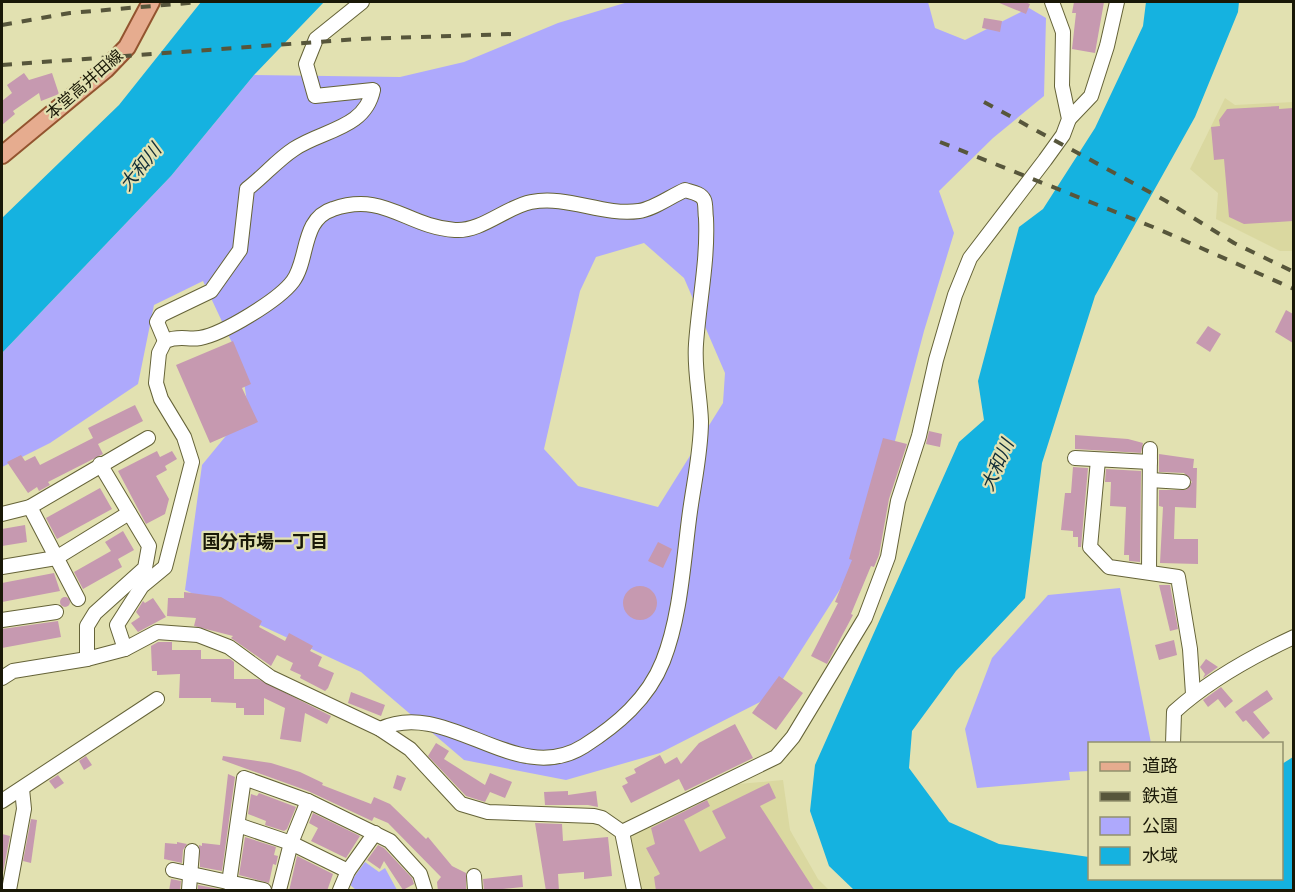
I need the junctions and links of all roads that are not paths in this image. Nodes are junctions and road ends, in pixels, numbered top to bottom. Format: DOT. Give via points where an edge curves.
graph roads {
  1 [pos="151,2"];
  2 [pos="362,2"];
  3 [pos="1052,2"];
  4 [pos="1117,2"];
  5 [pos="1069,119"];
  6 [pos="2,154"];
  7 [pos="165,340"];
  8 [pos="148,438"];
  9 [pos="1075,458"];
  10 [pos="1098,460"];
  11 [pos="100,464"];
  12 [pos="1150,480"];
  13 [pos="1183,482"];
  14 [pos="30,507"];
  15 [pos="129,513"];
  16 [pos="2,514"];
  17 [pos="57,558"];
  18 [pos="2,567"];
  19 [pos="1149,572"];
  20 [pos="78,599"];
  21 [pos="56,612"];
  22 [pos="2,620"];
  23 [pos="1293,637"];
  24 [pos="125,649"];
  25 [pos="87,659"];
  26 [pos="2,678"];
  27 [pos="1193,694"];
  28 [pos="157,699"];
  29 [pos="380,729"];
  30 [pos="1173,742"];
  31 [pos="22,789"];
  32 [pos="2,801"];
  33 [pos="308,801"];
  34 [pos="238,825"];
  35 [pos="622,832"];
  36 [pos="375,833"];
  37 [pos="291,843"];
  38 [pos="192,851"];
  39 [pos="173,870"];
  40 [pos="348,871"];
  41 [pos="191,874"];
  42 [pos="474,876"];
  43 [pos="229,883"];
  44 [pos="9,891"];
  45 [pos="189,891"];
  46 [pos="264,891"];
  47 [pos="279,891"];
  48 [pos="340,891"];
  49 [pos="425,891"];
  50 [pos="475,891"];
  51 [pos="634,891"];
  1 -- 6 [label="main road, 本堂高井田線" via="127,46 106,69"];
  2 -- 7 [label="street" via="316,39 306,64 315,96 373,90 366,109 349,124 294,149 248,189 240,250 211,291 161,315 157,322"];
  3 -- 5 [label="street" via="1063,32 1062,86"];
  4 -- 5 [label="street" via="1091,96"];
  5 -- 35 [label="street" via="1046,160 970,258 936,360 919,436 898,501 888,557 865,618 793,737 776,757"];
  7 -- 24 [label="street" via="159,353 156,383 184,437 192,462 165,567 142,586 117,626"];
  7 -- 29 [label="street" via="178,336 198,338 225,330 274,297 293,281 317,218 330,209 359,202 385,207 433,227 458,231 531,202 563,201 606,212 641,211 685,190 705,200 707,245 696,345 701,422 698,461 673,624 663,660 648,691 631,710 583,747 558,756 518,756 443,728 410,721"];
  8 -- 11 [label="street"];
  9 -- 10 [label="street"];
  10 -- 12 [label="street" via="1150,456"];
  10 -- 19 [label="street" via="1090,547 1109,567"];
  11 -- 14 [label="street"];
  11 -- 15 [label="street"];
  12 -- 13 [label="street"];
  12 -- 19 [label="street"];
  14 -- 16 [label="street"];
  14 -- 17 [label="street"];
  15 -- 17 [label="street"];
  15 -- 25 [label="street" via="149,546 145,568 95,613 87,626"];
  17 -- 18 [label="street"];
  17 -- 20 [label="street"];
  19 -- 27 [label="street" via="1178,577"];
  21 -- 22 [label="street"];
  23 -- 27 [label="street" via="1257,654"];
  24 -- 25 [label="street"];
  24 -- 29 [label="street" via="157,632 198,635 229,647 270,677"];
  25 -- 26 [label="street" via="13,671"];
  27 -- 30 [label="street" via="1174,712"];
  28 -- 31 [label="street"];
  29 -- 35 [label="street" via="410,749 461,804 488,812 594,816"];
  31 -- 32 [label="street"];
  31 -- 44 [label="street" via="24,809"];
  33 -- 34 [label="street" via="244,778"];
  33 -- 36 [label="street"];
  33 -- 37 [label="street"];
  34 -- 37 [label="street"];
  34 -- 43 [label="street"];
  35 -- 51 [label="street"];
  36 -- 40 [label="street"];
  36 -- 49 [label="street" via="390,841 420,874"];
  37 -- 40 [label="street"];
  37 -- 47 [label="street"];
  38 -- 41 [label="street"];
  39 -- 41 [label="street"];
  40 -- 48 [label="street"];
  41 -- 43 [label="street"];
  41 -- 45 [label="street"];
  42 -- 50 [label="street"];
  43 -- 46 [label="street"];
}
